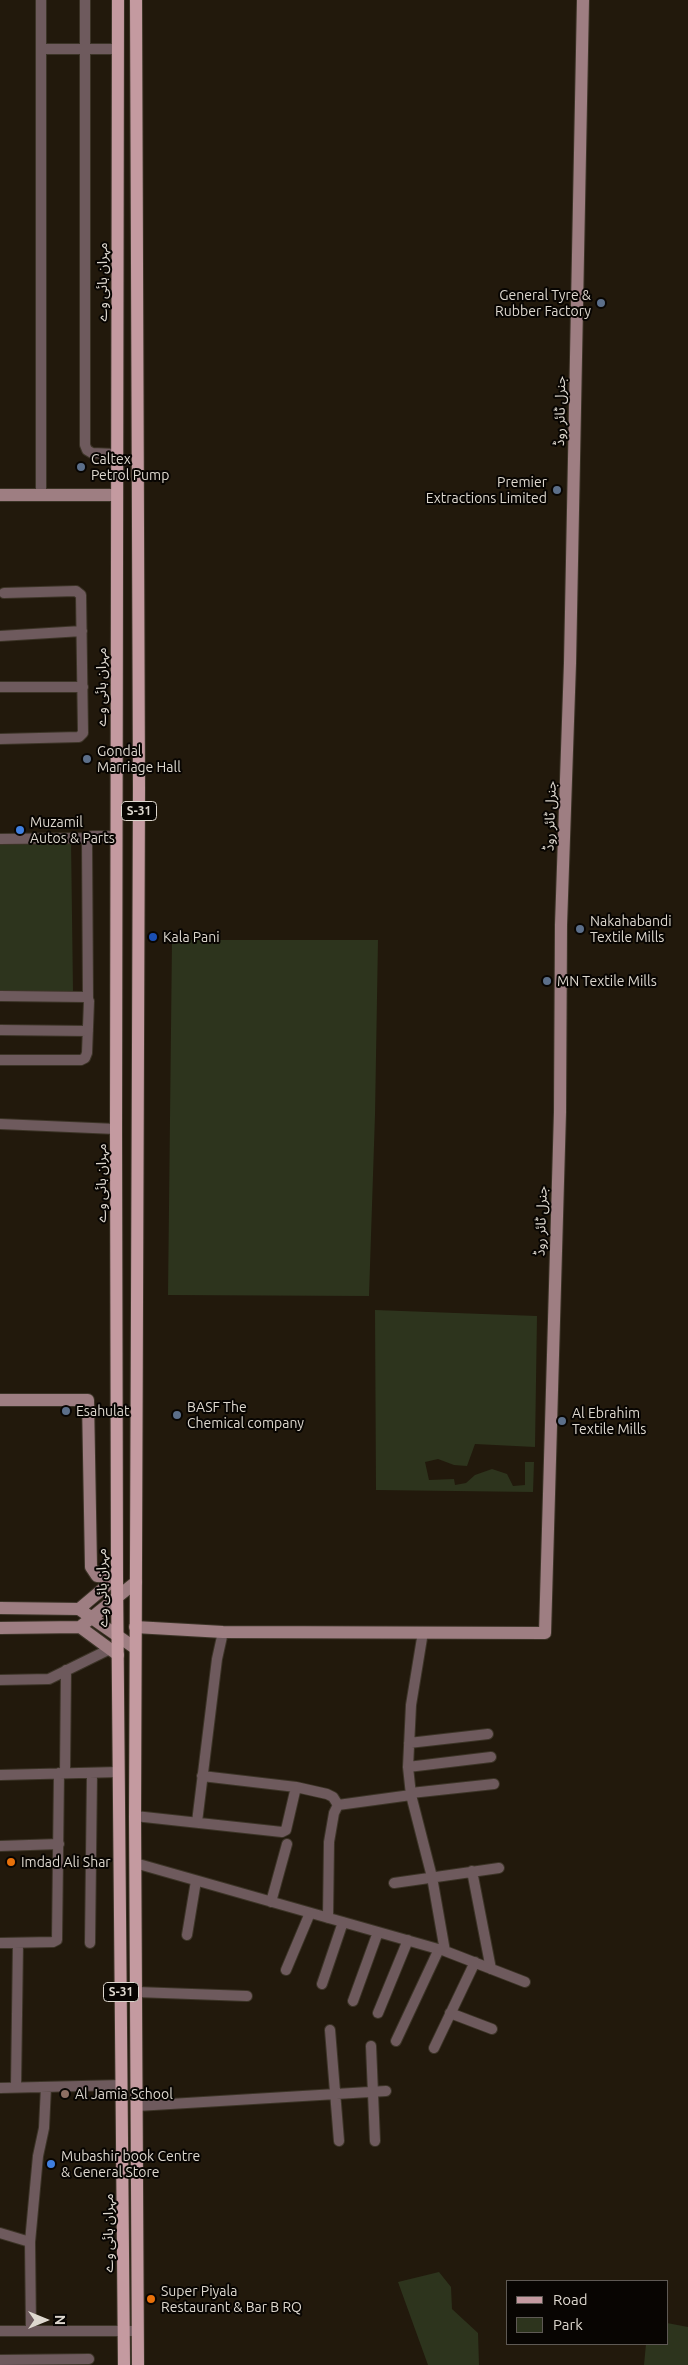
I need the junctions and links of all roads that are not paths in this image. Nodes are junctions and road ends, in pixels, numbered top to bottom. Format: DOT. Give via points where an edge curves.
graph roads {
  1 [pos="40,0"];
  2 [pos="86,0"];
  3 [pos="118,0"];
  4 [pos="136,0"];
  5 [pos="583,0"];
  6 [pos="41,49"];
  7 [pos="86,49"];
  8 [pos="118,49"];
  9 [pos="116,454"];
  10 [pos="0,495"];
  11 [pos="41,495"];
  12 [pos="116,495"];
  13 [pos="4,593"];
  14 [pos="82,631"];
  15 [pos="0,636"];
  16 [pos="83,687"];
  17 [pos="0,688"];
  18 [pos="116,714"];
  19 [pos="139,714"];
  20 [pos="0,739"];
  21 [pos="116,836"];
  22 [pos="89,838"];
  23 [pos="0,839"];
  24 [pos="0,996"];
  25 [pos="88,998"];
  26 [pos="0,1030"];
  27 [pos="88,1031"];
  28 [pos="0,1060"];
  29 [pos="0,1124"];
  30 [pos="116,1129"];
  31 [pos="0,1400"];
  32 [pos="117,1577"];
  33 [pos="136,1582"];
  34 [pos="117,1597"];
  35 [pos="0,1608"];
  36 [pos="79,1608"];
  37 [pos="92,1617"];
  38 [pos="80,1627"];
  39 [pos="135,1627"];
  40 [pos="0,1628"];
  41 [pos="223,1632"];
  42 [pos="423,1632"];
  43 [pos="118,1636"];
  44 [pos="135,1648"];
  45 [pos="114,1652"];
  46 [pos="66,1670"];
  47 [pos="0,1680"];
  48 [pos="488,1734"];
  49 [pos="409,1743"];
  50 [pos="491,1757"];
  51 [pos="408,1767"];
  52 [pos="119,1772"];
  53 [pos="62,1773"];
  54 [pos="92,1773"];
  55 [pos="0,1775"];
  56 [pos="202,1776"];
  57 [pos="494,1784"];
  58 [pos="296,1787"];
  59 [pos="411,1794"];
  60 [pos="338,1805"];
  61 [pos="135,1816"];
  62 [pos="197,1822"];
  63 [pos="59,1844"];
  64 [pos="288,1844"];
  65 [pos="0,1846"];
  66 [pos="135,1863"];
  67 [pos="499,1868"];
  68 [pos="472,1872"];
  69 [pos="432,1877"];
  70 [pos="196,1881"];
  71 [pos="394,1883"];
  72 [pos="271,1902"];
  73 [pos="310,1913"];
  74 [pos="328,1918"];
  75 [pos="343,1922"];
  76 [pos="378,1932"];
  77 [pos="187,1934"];
  78 [pos="408,1940"];
  79 [pos="90,1943"];
  80 [pos="0,1944"];
  81 [pos="18,1944"];
  82 [pos="442,1950"];
  83 [pos="475,1962"];
  84 [pos="491,1969"];
  85 [pos="286,1970"];
  86 [pos="525,1982"];
  87 [pos="322,1984"];
  88 [pos="136,1992"];
  89 [pos="247,1996"];
  90 [pos="353,2001"];
  91 [pos="378,2013"];
  92 [pos="450,2014"];
  93 [pos="330,2030"];
  94 [pos="492,2030"];
  95 [pos="396,2041"];
  96 [pos="371,2046"];
  97 [pos="434,2048"];
  98 [pos="122,2085"];
  99 [pos="16,2087"];
  100 [pos="46,2087"];
  101 [pos="0,2088"];
  102 [pos="372,2092"];
  103 [pos="386,2092"];
  104 [pos="334,2095"];
  105 [pos="137,2106"];
  106 [pos="339,2141"];
  107 [pos="375,2141"];
  108 [pos="0,2233"];
  109 [pos="30,2242"];
  110 [pos="0,2331"];
  111 [pos="31,2331"];
  112 [pos="124,2331"];
  113 [pos="138,2331"];
  114 [pos="89,2359"];
  115 [pos="0,2360"];
  116 [pos="46,2362"];
  117 [pos="124,2365"];
  118 [pos="138,2365"];
  1 -- 6 [label="street"];
  2 -- 7 [label="street"];
  3 -- 8 [label="main road, مہران ہائی وے / S-31"];
  4 -- 19 [label="main road, S-31"];
  5 -- 42 [label="street, جنرل ٹائر روڈ" via="570,663 561,924 560,1112 545,1633"];
  6 -- 7 [label="street"];
  6 -- 11 [label="street"];
  7 -- 8 [label="street"];
  7 -- 9 [label="street" via="85,445 92,453"];
  8 -- 9 [label="main road, مہران ہائی وے / S-31"];
  9 -- 12 [label="main road, مہران ہائی وے / S-31"];
  10 -- 11 [label="street"];
  11 -- 12 [label="street"];
  12 -- 18 [label="main road, مہران ہائی وے / S-31"];
  13 -- 14 [label="street" via="79,593"];
  14 -- 15 [label="street"];
  14 -- 16 [label="street"];
  16 -- 17 [label="street"];
  16 -- 20 [label="street" via="82,735"];
  18 -- 19 [label="main road"];
  18 -- 21 [label="main road, مہران ہائی وے / S-31"];
  19 -- 33 [label="main road, S-31"];
  21 -- 22 [label="street"];
  21 -- 30 [label="main road, مہران ہائی وے / S-31"];
  22 -- 23 [label="street"];
  22 -- 25 [label="street"];
  24 -- 25 [label="street"];
  25 -- 27 [label="street"];
  26 -- 27 [label="street"];
  27 -- 28 [label="street" via="87,1053 81,1060"];
  29 -- 30 [label="street"];
  30 -- 32 [label="main road, مہران ہائی وے / S-31"];
  31 -- 32 [label="street" via="88,1400 91,1567 97,1576"];
  32 -- 34 [label="main road, مہران ہائی وے / S-31"];
  32 -- 36 [label="street"];
  33 -- 34 [label="street"];
  33 -- 39 [label="main road, S-31"];
  34 -- 37 [label="street"];
  34 -- 43 [label="main road, مہران ہائی وے / S-31"];
  35 -- 36 [label="street"];
  36 -- 37 [label="street"];
  37 -- 38 [label="street"];
  37 -- 43 [label="street"];
  38 -- 40 [label="street"];
  38 -- 45 [label="street"];
  39 -- 41 [label="street"];
  39 -- 44 [label="main road, S-31"];
  41 -- 42 [label="street"];
  41 -- 56 [label="street"];
  42 -- 49 [label="street" via="411,1706"];
  43 -- 44 [label="street"];
  43 -- 45 [label="main road, مہران ہائی وے / S-31"];
  44 -- 61 [label="main road, S-31"];
  45 -- 46 [label="street"];
  45 -- 52 [label="main road, مہران ہائی وے / S-31"];
  46 -- 47 [label="street" via="42,1680"];
  46 -- 53 [label="street"];
  48 -- 49 [label="street"];
  49 -- 51 [label="street"];
  50 -- 51 [label="street"];
  51 -- 59 [label="street"];
  52 -- 54 [label="street"];
  52 -- 98 [label="main road, مہران ہائی وے / S-31"];
  53 -- 54 [label="street"];
  53 -- 55 [label="street"];
  53 -- 63 [label="street"];
  54 -- 79 [label="street"];
  56 -- 58 [label="street"];
  56 -- 62 [label="street"];
  57 -- 59 [label="street"];
  58 -- 60 [label="street" via="327,1794"];
  58 -- 62 [label="street" via="286,1830 282,1832"];
  59 -- 60 [label="street"];
  59 -- 69 [label="street"];
  60 -- 74 [label="street" via="329,1842"];
  61 -- 62 [label="street"];
  61 -- 66 [label="main road, S-31"];
  63 -- 65 [label="street"];
  63 -- 81 [label="street" via="57,1940"];
  64 -- 72 [label="street"];
  66 -- 70 [label="street"];
  66 -- 88 [label="main road, S-31"];
  67 -- 68 [label="street"];
  68 -- 69 [label="street"];
  68 -- 84 [label="street"];
  69 -- 71 [label="street"];
  69 -- 82 [label="street"];
  70 -- 72 [label="street"];
  70 -- 77 [label="street"];
  72 -- 73 [label="street"];
  73 -- 74 [label="street"];
  73 -- 85 [label="street"];
  74 -- 75 [label="street"];
  75 -- 76 [label="street"];
  75 -- 87 [label="street"];
  76 -- 78 [label="street"];
  76 -- 90 [label="street"];
  78 -- 82 [label="street"];
  78 -- 91 [label="street"];
  80 -- 81 [label="street"];
  81 -- 99 [label="street"];
  82 -- 83 [label="street"];
  82 -- 95 [label="street"];
  83 -- 84 [label="street"];
  83 -- 92 [label="street"];
  84 -- 86 [label="street"];
  88 -- 89 [label="street"];
  88 -- 105 [label="main road, S-31"];
  92 -- 94 [label="street"];
  92 -- 97 [label="street"];
  93 -- 104 [label="street"];
  96 -- 102 [label="street"];
  98 -- 100 [label="street"];
  98 -- 112 [label="main road, مہران ہائی وے / S-31"];
  99 -- 100 [label="street"];
  99 -- 101 [label="street"];
  100 -- 109 [label="street"];
  102 -- 103 [label="street"];
  102 -- 104 [label="street"];
  102 -- 107 [label="street"];
  104 -- 105 [label="street"];
  104 -- 106 [label="street"];
  105 -- 113 [label="main road, S-31"];
  108 -- 109 [label="street"];
  109 -- 111 [label="street"];
  110 -- 111 [label="street"];
  111 -- 112 [label="street"];
  112 -- 113 [label="street"];
  112 -- 117 [label="main road, مہران ہائی وے / S-31"];
  113 -- 118 [label="main road, S-31"];
  114 -- 116 [label="street"];
  115 -- 116 [label="street"];
}
